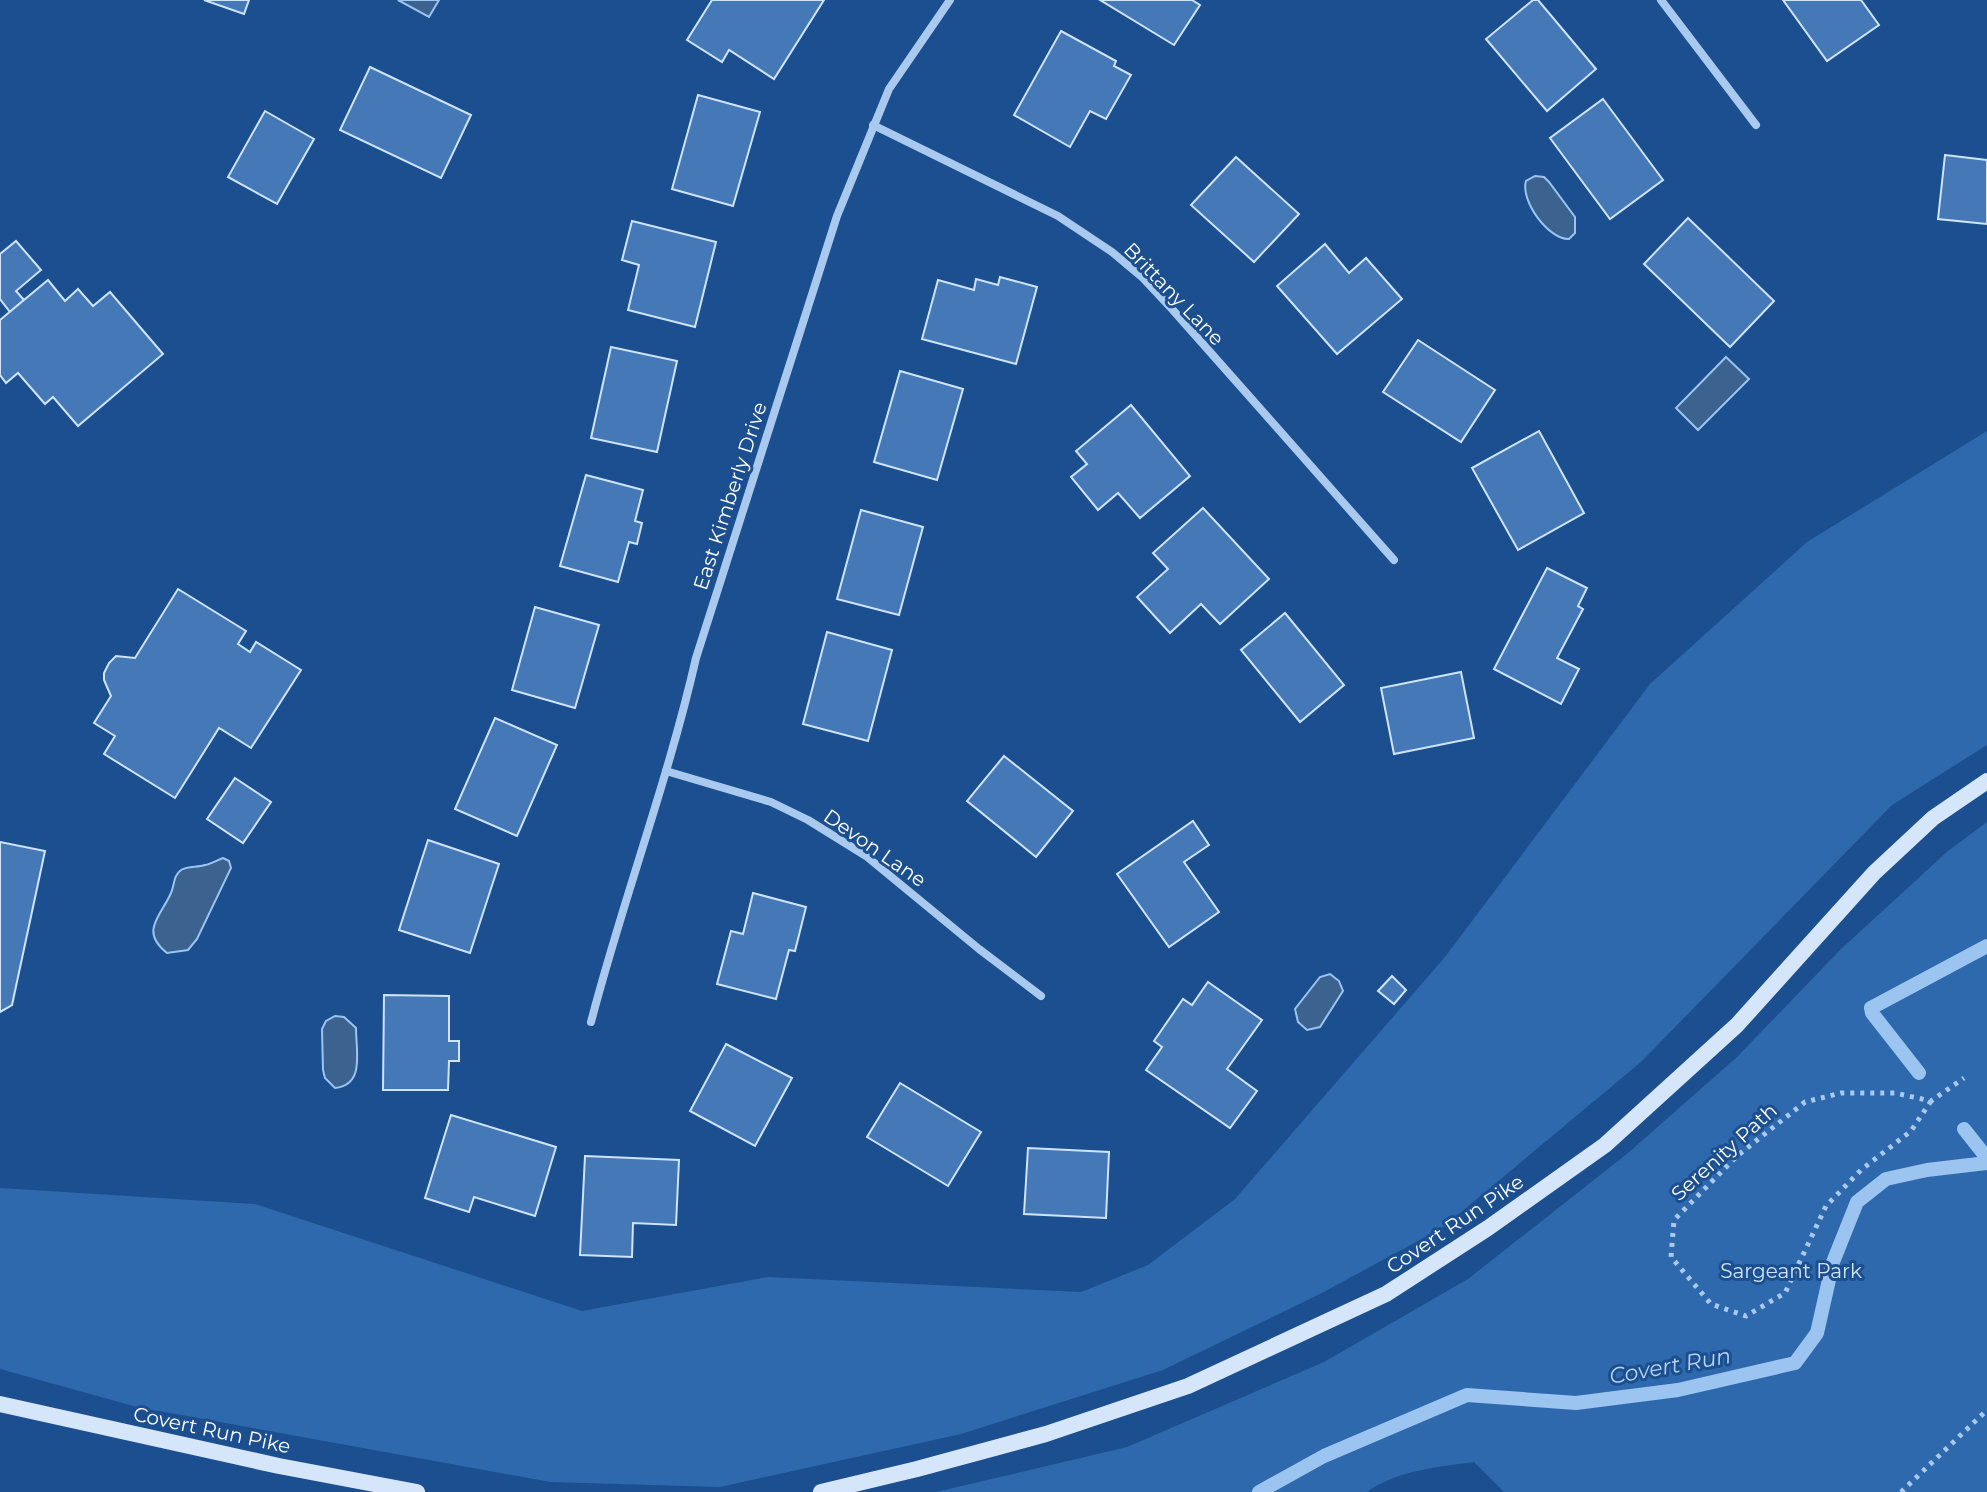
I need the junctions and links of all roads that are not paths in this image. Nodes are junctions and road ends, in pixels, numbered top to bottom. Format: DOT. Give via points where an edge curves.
graph roads {
  1 [pos="950,0"];
  2 [pos="1661,0"];
  3 [pos="873,125"];
  4 [pos="1756,125"];
  5 [pos="1394,560"];
  6 [pos="666,771"];
  7 [pos="1987,781"];
  8 [pos="1041,996"];
  9 [pos="591,1022"];
  10 [pos="0,1404"];
  11 [pos="378,1489"];
  12 [pos="417,1492"];
  13 [pos="821,1492"];
  1 -- 3 [label="street, East Kimberly Drive" via="889,89"];
  2 -- 4 [label="street"];
  3 -- 5 [label="street, Brittany Lane" via="1058,216 1112,252 1172,309"];
  3 -- 6 [label="street, East Kimberly Drive" via="837,216 756,466"];
  6 -- 8 [label="street, Devon Lane" via="771,802 808,820 866,856"];
  6 -- 9 [label="street, East Kimberly Drive"];
  7 -- 13 [label="street, Covert Run Pike" via="1942,811 1874,873 1737,1025 1605,1145 1386,1294 1188,1386 1046,1434"];
  10 -- 11 [label="street, Covert Run Pike"];
  11 -- 12 [label="street, Covert Run Pike"];
}
